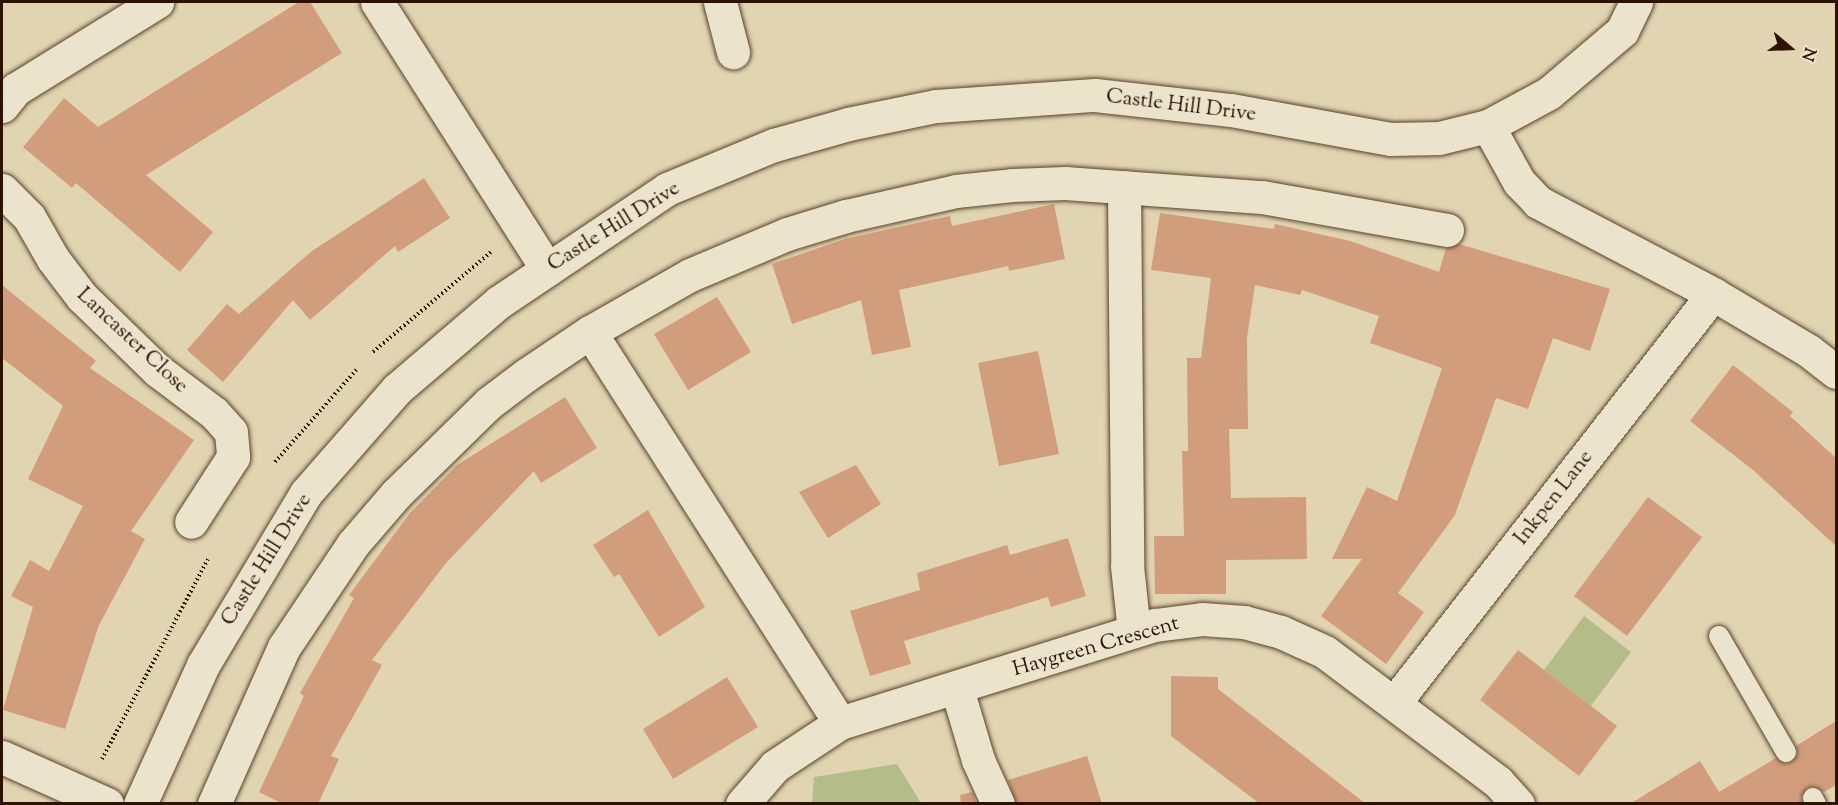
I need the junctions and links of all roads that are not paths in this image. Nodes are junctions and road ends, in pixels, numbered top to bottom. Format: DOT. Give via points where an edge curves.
graph roads {
  1 [pos="157,2"];
  2 [pos="377,2"];
  3 [pos="720,2"];
  4 [pos="1636,2"];
  5 [pos="733,52"];
  6 [pos="2,106"];
  7 [pos="1488,126"];
  8 [pos="1124,187"];
  9 [pos="2,190"];
  10 [pos="1447,230"];
  11 [pos="547,269"];
  12 [pos="1713,294"];
  13 [pos="590,332"];
  14 [pos="1836,372"];
  15 [pos="191,522"];
  16 [pos="1134,631"];
  17 [pos="1719,636"];
  18 [pos="957,689"];
  19 [pos="1395,702"];
  20 [pos="840,723"];
  21 [pos="1786,752"];
  22 [pos="2,757"];
  23 [pos="215,803"];
  24 [pos="107,804"];
  25 [pos="140,804"];
  26 [pos="742,804"];
  27 [pos="998,804"];
  28 [pos="1518,804"];
  1 -- 6 [label="street" via="16,89"];
  2 -- 11 [label="street"];
  3 -- 5 [label="street"];
  4 -- 7 [label="street, Castle Hill Drive" via="1622,31 1549,93"];
  7 -- 11 [label="street, Castle Hill Drive" via="1439,138 1390,139 1152,99 1095,95 936,106 774,145 688,180 667,189"];
  7 -- 12 [label="street" via="1519,182 1538,202"];
  8 -- 10 [label="street" via="1262,197"];
  8 -- 13 [label="street" via="1012,184 956,191 846,216 730,256"];
  8 -- 16 [label="street" via="1127,566"];
  9 -- 15 [label="street, Lancaster Close" via="29,217 53,259 82,297 157,370 214,413 231,432 233,457"];
  11 -- 25 [label="street, Castle Hill Drive" via="499,302 397,389 306,494 203,665"];
  12 -- 14 [label="street" via="1809,351"];
  12 -- 19 [label="street, Inkpen Lane"];
  13 -- 20 [label="street"];
  13 -- 23 [label="street" via="489,403 432,455 353,544 284,647"];
  16 -- 18 [label="street, Haygreen Crescent"];
  16 -- 19 [label="street, Haygreen Crescent" via="1203,619 1264,627 1325,652"];
  17 -- 21 [label="lane"];
  18 -- 20 [label="street, Haygreen Crescent"];
  18 -- 27 [label="street" via="978,760"];
  19 -- 28 [label="street, Haygreen Crescent" via="1498,782"];
  20 -- 26 [label="street, Haygreen Crescent" via="775,766"];
  22 -- 24 [label="street"];
}
